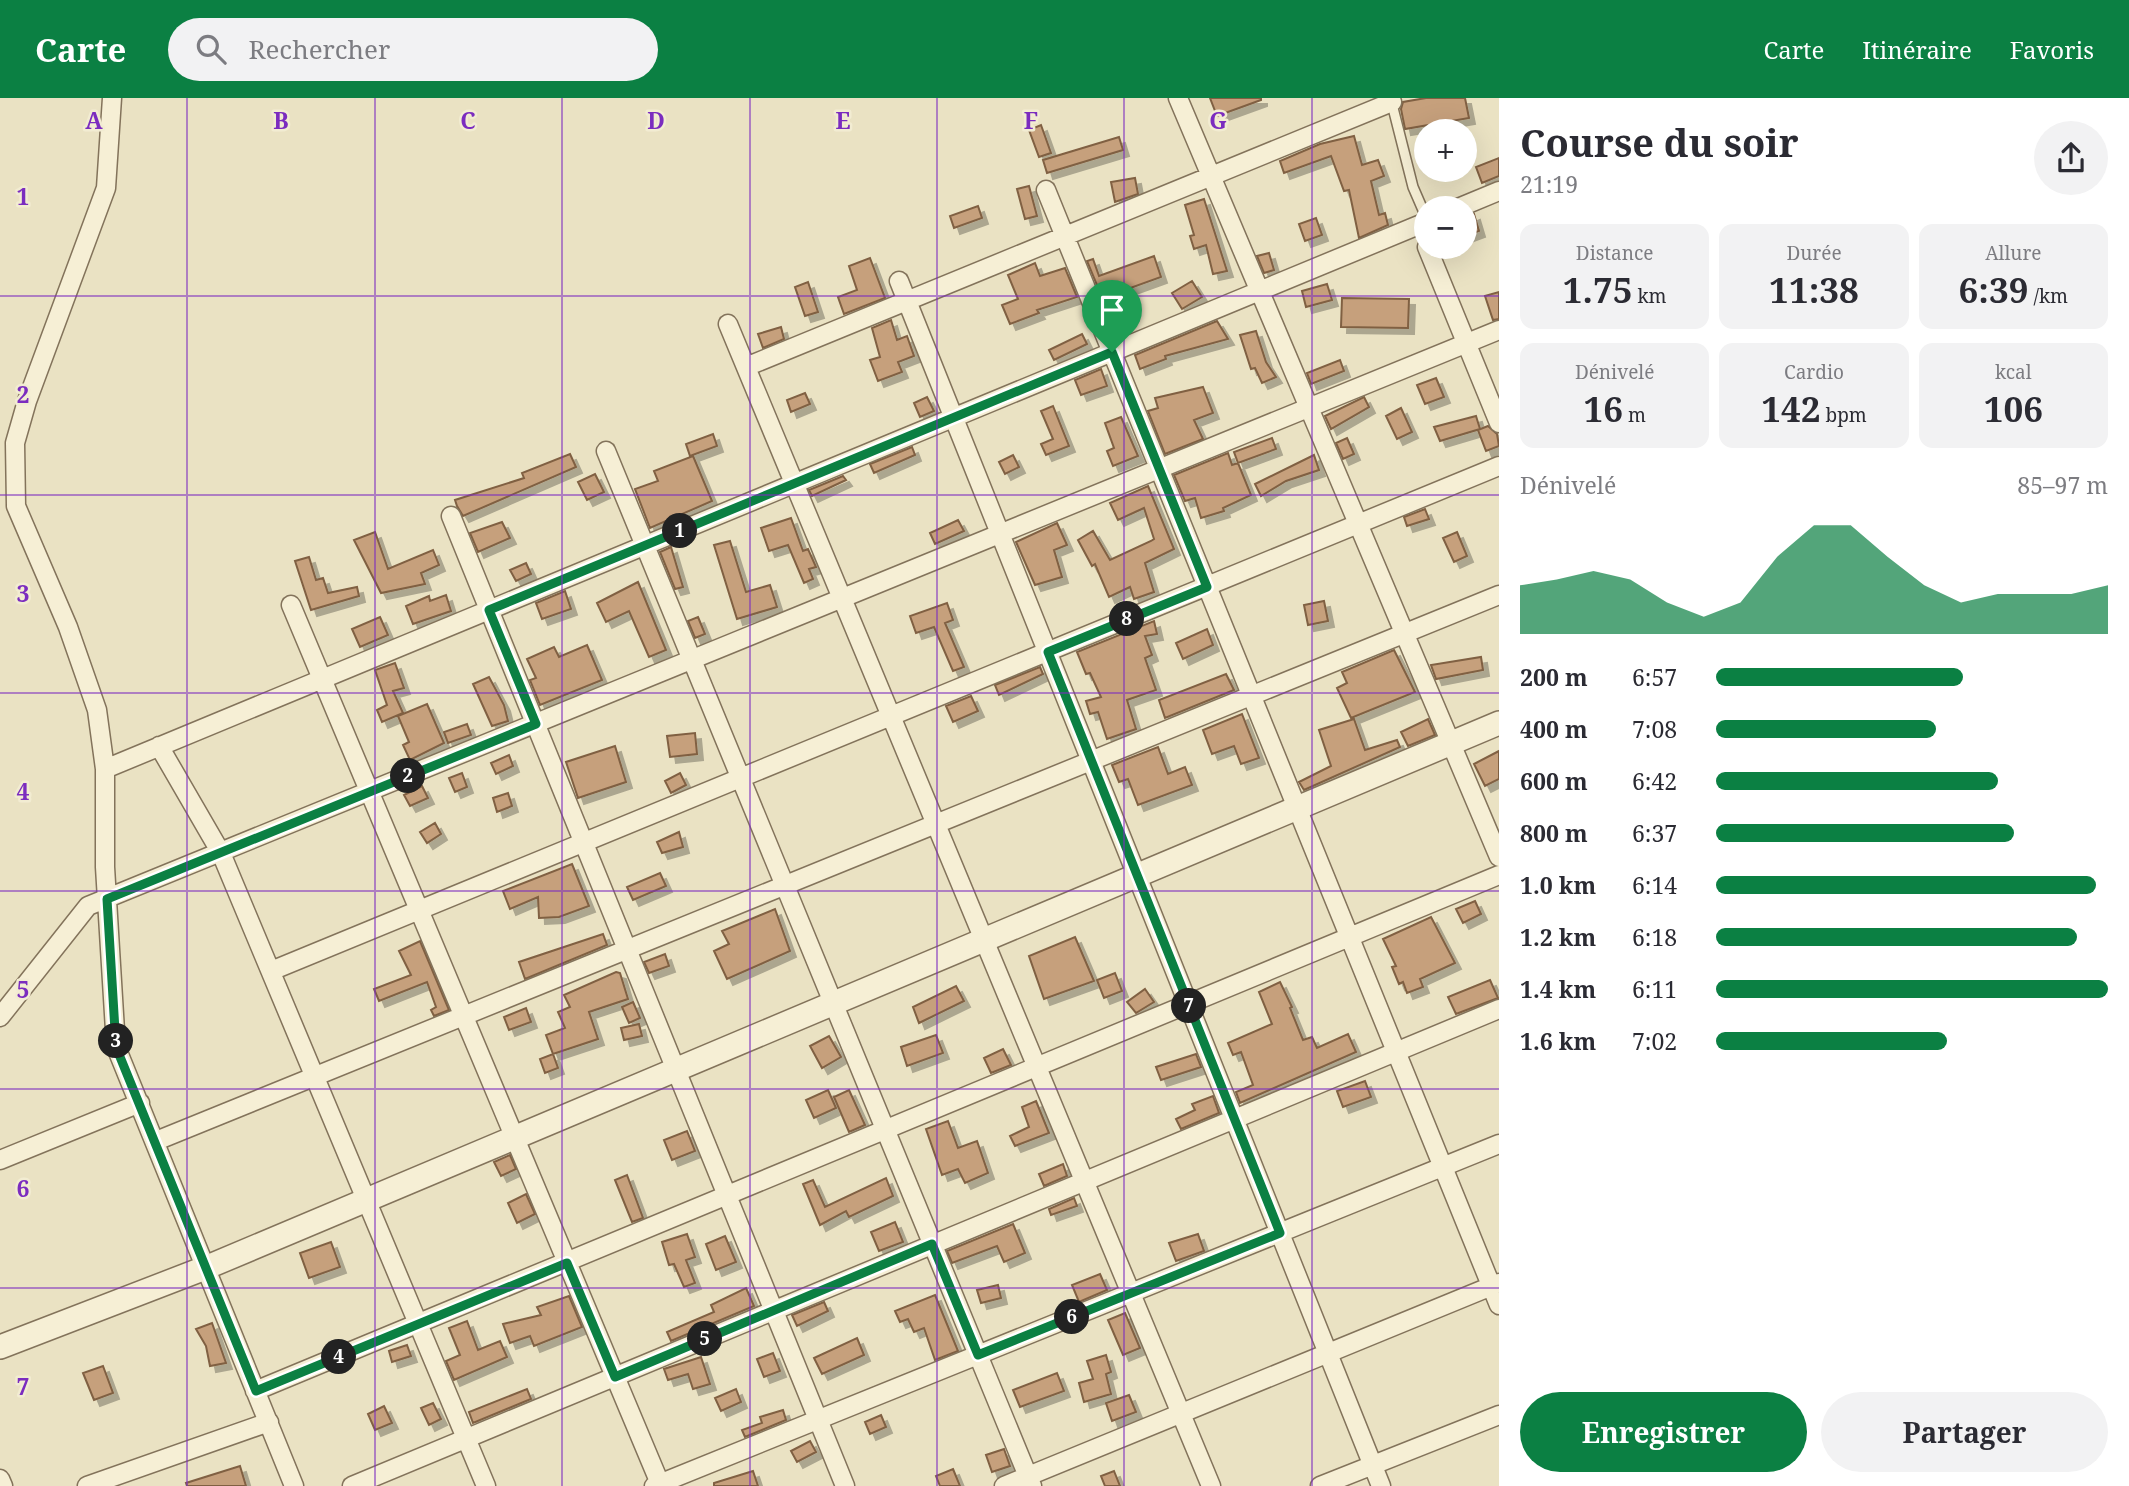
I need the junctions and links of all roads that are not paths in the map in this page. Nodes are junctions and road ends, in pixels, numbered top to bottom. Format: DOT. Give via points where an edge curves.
graph roads {
  1 [pos="112,98"];
  2 [pos="1178,98"];
  3 [pos="1391,100"];
  4 [pos="1211,176"];
  5 [pos="1046,190"];
  6 [pos="1499,191"];
  7 [pos="1416,196"];
  8 [pos="1477,200"];
  9 [pos="1414,226"];
  10 [pos="1065,236"];
  11 [pos="1432,259"];
  12 [pos="899,281"];
  13 [pos="1260,291"];
  14 [pos="907,301"];
  15 [pos="728,324"];
  16 [pos="1499,330"];
  17 [pos="1466,343"];
  18 [pos="1112,352"];
  19 [pos="753,364"];
  20 [pos="1309,407"];
  21 [pos="954,418"];
  22 [pos="1499,423"];
  23 [pos="606,451"];
  24 [pos="1499,466"];
  25 [pos="1159,469"];
  26 [pos="794,484"];
  27 [pos="451,516"];
  28 [pos="1358,524"];
  29 [pos="1000,534"];
  30 [pos="645,545"];
  31 [pos="1207,587"];
  32 [pos="1499,595"];
  33 [pos="842,598"];
  34 [pos="291,605"];
  35 [pos="489,610"];
  36 [pos="1404,633"];
  37 [pos="1048,652"];
  38 [pos="692,660"];
  39 [pos="322,679"];
  40 [pos="1251,695"];
  41 [pos="891,716"];
  42 [pos="1499,723"];
  43 [pos="536,724"];
  44 [pos="1450,742"];
  45 [pos="159,746"];
  46 [pos="1091,760"];
  47 [pos="105,769"];
  48 [pos="741,778"];
  49 [pos="369,792"];
  50 [pos="1297,807"];
  51 [pos="936,824"];
  52 [pos="583,843"];
  53 [pos="221,853"];
  54 [pos="1499,858"];
  55 [pos="1137,875"];
  56 [pos="1499,875"];
  57 [pos="785,885"];
  58 [pos="107,899"];
  59 [pos="419,910"];
  60 [pos="1350,937"];
  61 [pos="984,939"];
  62 [pos="627,949"];
  63 [pos="271,971"];
  64 [pos="833,1003"];
  65 [pos="1189,1004"];
  66 [pos="1499,1009"];
  67 [pos="463,1016"];
  68 [pos="0,1017"];
  69 [pos="1396,1052"];
  70 [pos="1037,1067"];
  71 [pos="676,1069"];
  72 [pos="314,1076"];
  73 [pos="140,1103"];
  74 [pos="1234,1119"];
  75 [pos="885,1131"];
  76 [pos="514,1137"];
  77 [pos="156,1141"];
  78 [pos="1499,1144"];
  79 [pos="0,1160"];
  80 [pos="1443,1167"];
  81 [pos="1084,1181"];
  82 [pos="727,1197"];
  83 [pos="365,1198"];
  84 [pos="1280,1233"];
  85 [pos="932,1244"];
  86 [pos="567,1263"];
  87 [pos="205,1268"];
  88 [pos="1495,1284"];
  89 [pos="1131,1293"];
  90 [pos="1499,1305"];
  91 [pos="773,1311"];
  92 [pos="418,1325"];
  93 [pos="0,1347"];
  94 [pos="1328,1353"];
  95 [pos="978,1355"];
  96 [pos="615,1377"];
  97 [pos="256,1391"];
  98 [pos="1181,1413"];
  99 [pos="1499,1415"];
  100 [pos="818,1420"];
  101 [pos="269,1422"];
  102 [pos="466,1438"];
  103 [pos="1373,1465"];
  104 [pos="0,1479"];
  105 [pos="127,1479"];
  106 [pos="1030,1481"];
  107 [pos="658,1485"];
  108 [pos="3,1486"];
  109 [pos="87,1486"];
  110 [pos="294,1486"];
  111 [pos="352,1486"];
  112 [pos="486,1486"];
  113 [pos="845,1486"];
  114 [pos="1004,1486"];
  115 [pos="1211,1486"];
  116 [pos="1320,1486"];
  117 [pos="1381,1486"];
  1 -- 47 [label="street" via="106,188 15,443 16,506 68,627 97,710"];
  2 -- 4 [label="street"];
  3 -- 4 [label="street"];
  3 -- 7 [label="lane"];
  4 -- 10 [label="street"];
  4 -- 13 [label="street"];
  5 -- 10 [label="street"];
  6 -- 8 [label="street"];
  9 -- 13 [label="street"];
  10 -- 14 [label="street"];
  10 -- 18 [label="street"];
  11 -- 17 [label="street"];
  12 -- 14 [label="street"];
  13 -- 18 [label="street"];
  13 -- 20 [label="street"];
  14 -- 19 [label="street"];
  14 -- 21 [label="street"];
  15 -- 26 [label="street"];
  16 -- 17 [label="street"];
  17 -- 20 [label="street"];
  17 -- 22 [label="street"];
  18 -- 21 [label="street"];
  18 -- 25 [label="street"];
  20 -- 25 [label="street"];
  20 -- 28 [label="street"];
  21 -- 26 [label="street"];
  21 -- 29 [label="street"];
  23 -- 30 [label="street"];
  24 -- 28 [label="street"];
  25 -- 29 [label="street"];
  25 -- 31 [label="street"];
  26 -- 30 [label="street"];
  26 -- 33 [label="street"];
  27 -- 35 [label="street"];
  28 -- 31 [label="street"];
  28 -- 36 [label="street"];
  29 -- 33 [label="street"];
  29 -- 37 [label="street"];
  30 -- 35 [label="street"];
  30 -- 38 [label="street"];
  31 -- 37 [label="street"];
  31 -- 40 [label="street"];
  32 -- 36 [label="street"];
  33 -- 38 [label="street"];
  33 -- 41 [label="street"];
  34 -- 39 [label="street"];
  35 -- 39 [label="street"];
  35 -- 43 [label="street"];
  36 -- 40 [label="street"];
  36 -- 44 [label="street"];
  37 -- 41 [label="street"];
  37 -- 46 [label="street"];
  38 -- 43 [label="street"];
  38 -- 48 [label="street"];
  39 -- 45 [label="street"];
  39 -- 49 [label="street"];
  40 -- 46 [label="street"];
  40 -- 50 [label="street"];
  41 -- 48 [label="street"];
  41 -- 51 [label="street"];
  42 -- 44 [label="street"];
  43 -- 49 [label="street"];
  43 -- 52 [label="street"];
  44 -- 50 [label="street"];
  44 -- 54 [label="street"];
  45 -- 47 [label="street"];
  45 -- 53 [label="street"];
  46 -- 51 [label="street"];
  46 -- 55 [label="street"];
  47 -- 58 [label="street"];
  48 -- 52 [label="street"];
  48 -- 57 [label="street"];
  49 -- 53 [label="street"];
  49 -- 59 [label="street"];
  50 -- 55 [label="street"];
  50 -- 60 [label="street"];
  51 -- 57 [label="street"];
  51 -- 61 [label="street"];
  52 -- 59 [label="street"];
  52 -- 62 [label="street"];
  53 -- 58 [label="street"];
  53 -- 63 [label="street"];
  55 -- 61 [label="street"];
  55 -- 65 [label="street"];
  56 -- 60 [label="street"];
  57 -- 62 [label="street"];
  57 -- 64 [label="street"];
  58 -- 68 [label="street" via="88,906"];
  58 -- 73 [label="street" via="116,1047"];
  59 -- 63 [label="street"];
  59 -- 67 [label="street"];
  60 -- 65 [label="street"];
  60 -- 69 [label="street"];
  61 -- 64 [label="street"];
  61 -- 70 [label="street"];
  62 -- 67 [label="street"];
  62 -- 71 [label="street"];
  63 -- 72 [label="street"];
  64 -- 71 [label="street"];
  64 -- 75 [label="street"];
  65 -- 70 [label="street"];
  65 -- 74 [label="street"];
  66 -- 69 [label="street"];
  67 -- 72 [label="street"];
  67 -- 76 [label="street"];
  69 -- 74 [label="street"];
  69 -- 80 [label="street"];
  70 -- 75 [label="street"];
  70 -- 81 [label="street"];
  71 -- 76 [label="street"];
  71 -- 82 [label="street"];
  72 -- 77 [label="street"];
  72 -- 83 [label="street"];
  73 -- 77 [label="street"];
  73 -- 79 [label="street"];
  74 -- 81 [label="street"];
  74 -- 84 [label="street"];
  75 -- 82 [label="street"];
  75 -- 85 [label="street"];
  76 -- 83 [label="street"];
  76 -- 86 [label="street"];
  77 -- 87 [label="street"];
  78 -- 80 [label="street"];
  80 -- 84 [label="street"];
  80 -- 88 [label="street"];
  81 -- 85 [label="street"];
  81 -- 89 [label="street"];
  82 -- 86 [label="street"];
  82 -- 91 [label="street"];
  83 -- 87 [label="street"];
  83 -- 92 [label="street"];
  84 -- 89 [label="street"];
  84 -- 94 [label="street"];
  85 -- 91 [label="street"];
  85 -- 95 [label="street"];
  86 -- 92 [label="street"];
  86 -- 96 [label="street"];
  87 -- 93 [label="street"];
  87 -- 97 [label="street"];
  88 -- 90 [label="street"];
  88 -- 94 [label="street"];
  89 -- 95 [label="street"];
  89 -- 98 [label="street"];
  91 -- 96 [label="street"];
  91 -- 100 [label="street"];
  92 -- 97 [label="street"];
  92 -- 102 [label="street"];
  94 -- 98 [label="street"];
  94 -- 103 [label="street"];
  95 -- 100 [label="street"];
  95 -- 106 [label="street"];
  96 -- 102 [label="street"];
  96 -- 107 [label="street"];
  97 -- 101 [label="street"];
  98 -- 106 [label="street"];
  98 -- 115 [label="street"];
  99 -- 103 [label="street"];
  100 -- 107 [label="street"];
  100 -- 113 [label="street"];
  101 -- 105 [label="street"];
  101 -- 110 [label="street"];
  102 -- 111 [label="street"];
  102 -- 112 [label="street"];
  103 -- 116 [label="street"];
  103 -- 117 [label="street"];
  104 -- 108 [label="street"];
  105 -- 109 [label="street"];
  106 -- 114 [label="street"];
}
